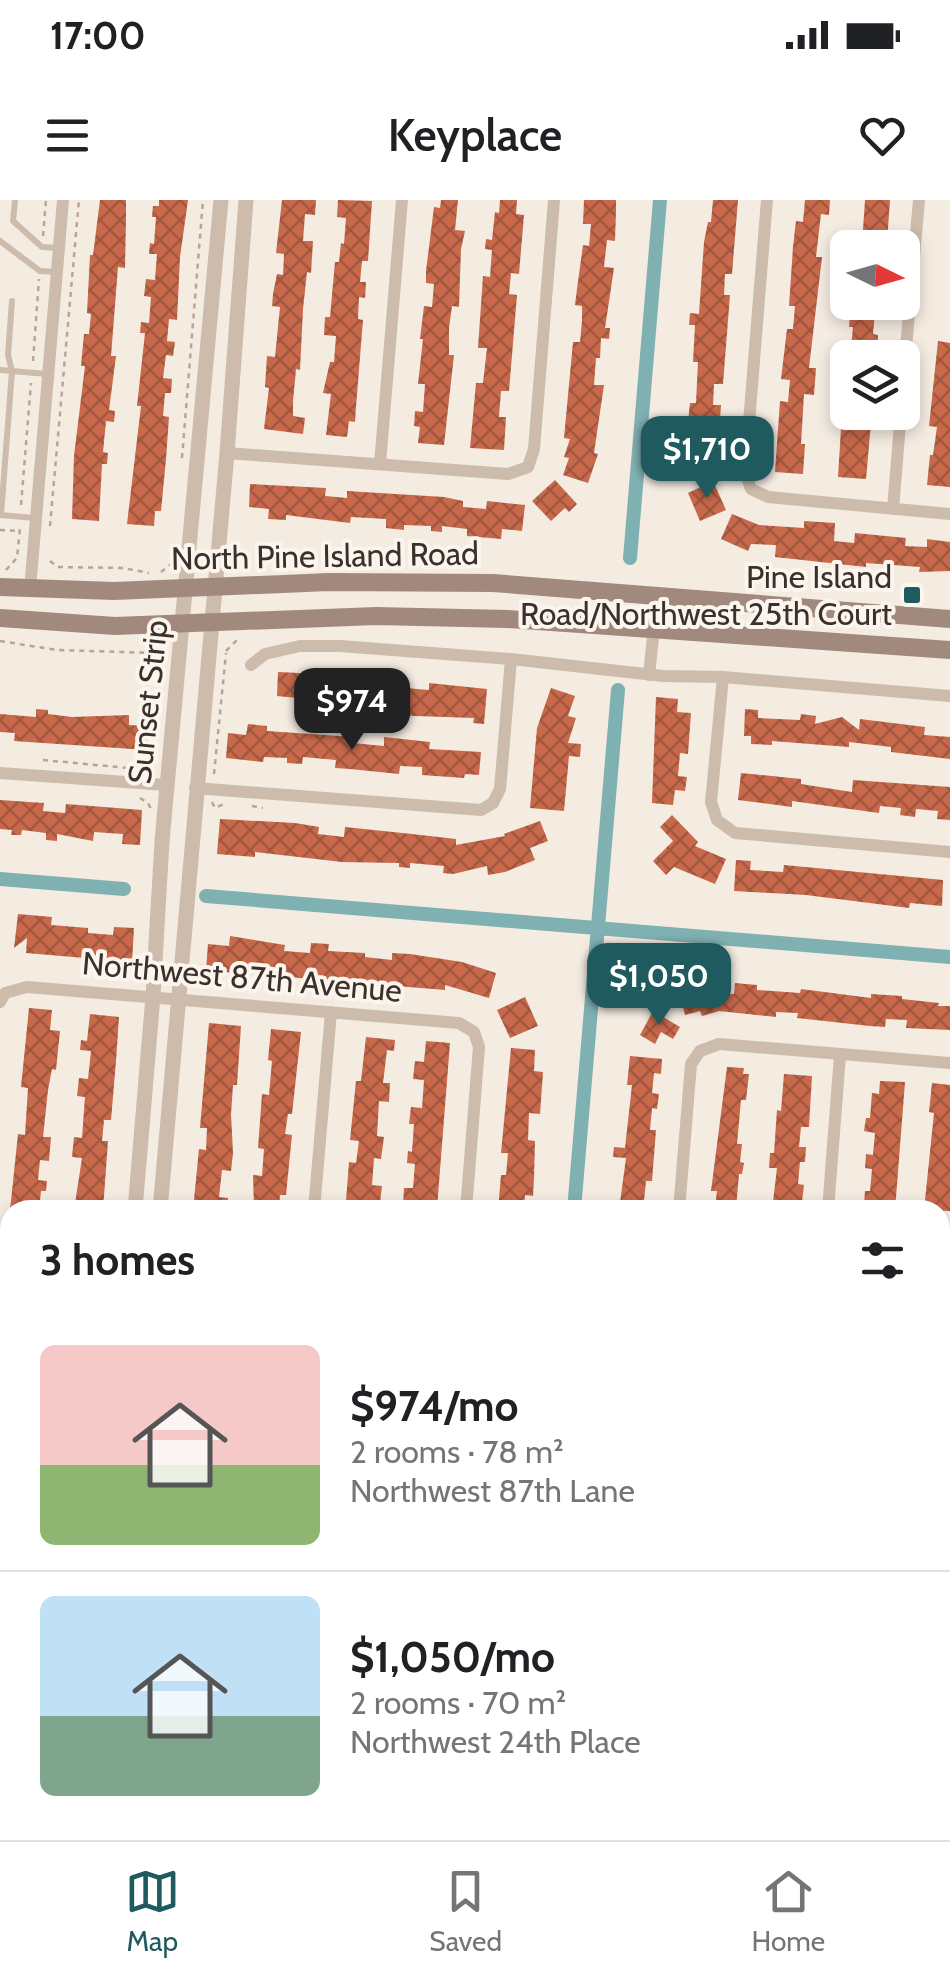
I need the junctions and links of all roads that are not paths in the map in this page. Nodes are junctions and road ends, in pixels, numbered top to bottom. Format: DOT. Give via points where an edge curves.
graph roads {
  1 [pos="15,200"];
  2 [pos="63,200"];
  3 [pos="220,200"];
  4 [pos="246,200"];
  5 [pos="402,200"];
  6 [pos="554,200"];
  7 [pos="767,200"];
  8 [pos="919,200"];
  9 [pos="0,242"];
  10 [pos="59,248"];
  11 [pos="57,272"];
  12 [pos="12,302"];
  13 [pos="907,340"];
  14 [pos="0,370"];
  15 [pos="12,372"];
  16 [pos="48,374"];
  17 [pos="899,430"];
  18 [pos="227,452"];
  19 [pos="380,464"];
  20 [pos="892,509"];
  21 [pos="950,514"];
  22 [pos="0,515"];
  23 [pos="36,518"];
  24 [pos="0,586"];
  25 [pos="216,588"];
  26 [pos="30,589"];
  27 [pos="186,589"];
  28 [pos="687,597"];
  29 [pos="0,618"];
  30 [pos="950,619"];
  31 [pos="183,624"];
  32 [pos="212,624"];
  33 [pos="654,628"];
  34 [pos="950,650"];
  35 [pos="511,659"];
  36 [pos="252,665"];
  37 [pos="649,675"];
  38 [pos="723,677"];
  39 [pos="950,696"];
  40 [pos="0,774"];
  41 [pos="167,785"];
  42 [pos="195,788"];
  43 [pos="950,852"];
  44 [pos="153,996"];
  45 [pos="2,997"];
  46 [pos="178,998"];
  47 [pos="331,1012"];
  48 [pos="840,1055"];
  49 [pos="950,1064"];
  50 [pos="136,1200"];
  51 [pos="161,1200"];
  52 [pos="315,1200"];
  53 [pos="467,1200"];
  54 [pos="680,1200"];
  55 [pos="829,1200"];
  1 -- 10 [label="lane" via="14,221 42,247"];
  2 -- 10 [label="street"];
  3 -- 27 [label="street, Sunset Strip"];
  4 -- 18 [label="street, Sunset Strip"];
  5 -- 19 [label="street"];
  6 -- 19 [label="street" via="528,468 508,474"];
  7 -- 20 [label="street" via="745,472 751,490"];
  8 -- 13 [label="street"];
  9 -- 11 [label="lane" via="40,271"];
  10 -- 11 [label="street"];
  11 -- 16 [label="street"];
  12 -- 15 [label="lane"];
  14 -- 15 [label="lane"];
  15 -- 16 [label="lane"];
  15 -- 22 [label="lane"];
  16 -- 23 [label="street"];
  17 -- 20 [label="street"];
  18 -- 19 [label="street"];
  18 -- 25 [label="street, Sunset Strip"];
  20 -- 21 [label="street"];
  22 -- 23 [label="lane"];
  23 -- 26 [label="street"];
  24 -- 26 [label="main road, North Pine Island Road"];
  25 -- 27 [label="main road, North Pine Island Road"];
  25 -- 28 [label="main road, North Pine Island Road" via="494,583"];
  25 -- 32 [label="street, Sunset Strip"];
  26 -- 27 [label="main road, North Pine Island Road"];
  27 -- 31 [label="street, Sunset Strip"];
  28 -- 30 [label="main road, North Pine Island Road"];
  28 -- 33 [label="street"];
  29 -- 31 [label="main road, North Pine Island Road"];
  31 -- 32 [label="main road, North Pine Island Road"];
  31 -- 41 [label="street, Sunset Strip"];
  32 -- 33 [label="main road, North Pine Island Road" via="376,616"];
  32 -- 42 [label="street, Sunset Strip"];
  33 -- 34 [label="main road, North Pine Island Road"];
  33 -- 37 [label="street"];
  35 -- 36 [label="street" via="300,646 265,654"];
  35 -- 37 [label="street"];
  35 -- 42 [label="street" via="500,789 481,810"];
  37 -- 38 [label="street"];
  38 -- 39 [label="street"];
  38 -- 43 [label="street" via="716,820 735,833"];
  40 -- 41 [label="street"];
  41 -- 44 [label="street, Sunset Strip"];
  42 -- 46 [label="street, Sunset Strip"];
  44 -- 45 [label="street, Northwest 87th Avenue" via="27,987"];
  44 -- 46 [label="street, Northwest 87th Avenue"];
  44 -- 50 [label="street, Sunset Strip"];
  46 -- 47 [label="street, Northwest 87th Avenue"];
  46 -- 51 [label="street, Sunset Strip"];
  47 -- 52 [label="street"];
  47 -- 53 [label="street, Northwest 87th Avenue" via="459,1023 474,1032 479,1047"];
  48 -- 49 [label="street"];
  48 -- 54 [label="street" via="718,1044 700,1051 692,1064"];
  48 -- 55 [label="street"];
}
